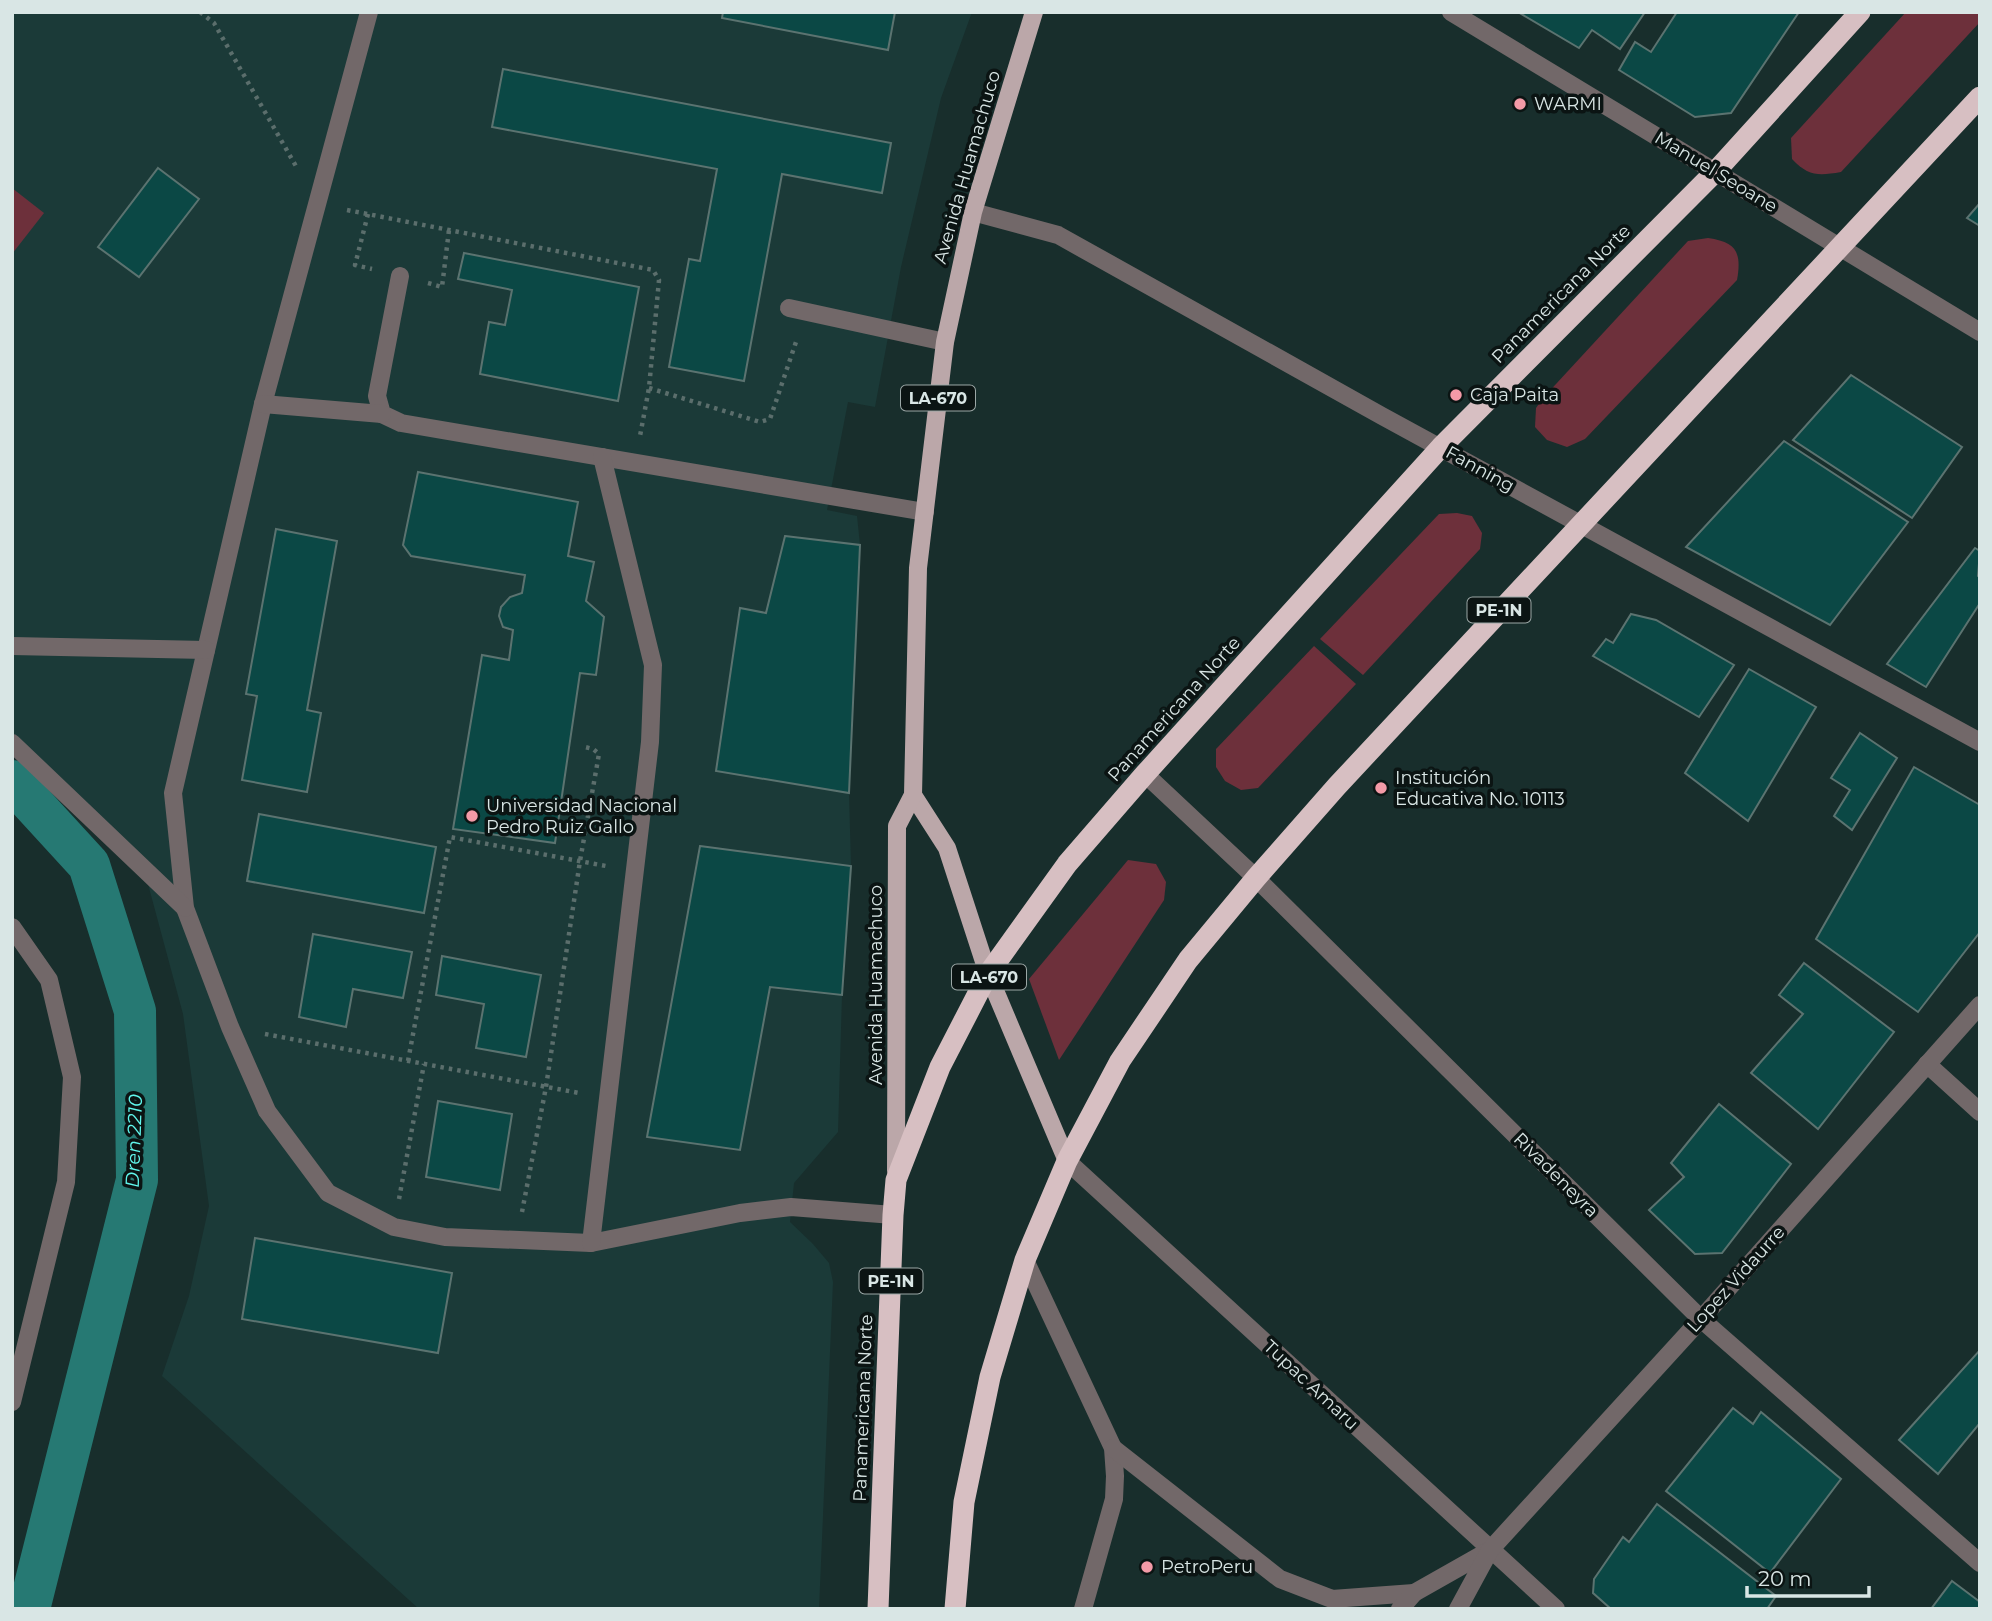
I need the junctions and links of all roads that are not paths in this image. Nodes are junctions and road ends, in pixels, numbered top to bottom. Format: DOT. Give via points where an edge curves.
graph roads {
  1 [pos="369,12"];
  2 [pos="1034,12"];
  3 [pos="1451,12"];
  4 [pos="1860,12"];
  5 [pos="1980,97"];
  6 [pos="1715,172"];
  7 [pos="973,212"];
  8 [pos="1839,247"];
  9 [pos="400,276"];
  10 [pos="797,309"];
  11 [pos="1980,332"];
  12 [pos="945,342"];
  13 [pos="263,404"];
  14 [pos="382,414"];
  15 [pos="1441,447"];
  16 [pos="602,457"];
  17 [pos="925,512"];
  18 [pos="1579,524"];
  19 [pos="12,646"];
  20 [pos="206,650"];
  21 [pos="1980,742"];
  22 [pos="12,743"];
  23 [pos="1145,774"];
  24 [pos="913,794"];
  25 [pos="1255,878"];
  26 [pos="185,908"];
  27 [pos="12,927"];
  28 [pos="988,974"];
  29 [pos="1980,1005"];
  30 [pos="1927,1063"];
  31 [pos="1980,1112"];
  32 [pos="1067,1161"];
  33 [pos="896,1180"];
  34 [pos="893,1215"];
  35 [pos="591,1243"];
  36 [pos="1026,1260"];
  37 [pos="1701,1319"];
  38 [pos="12,1402"];
  39 [pos="1113,1448"];
  40 [pos="1490,1550"];
  41 [pos="1980,1563"];
  42 [pos="1414,1593"];
  43 [pos="878,1609"];
  44 [pos="955,1609"];
  45 [pos="1083,1609"];
  46 [pos="1400,1609"];
  47 [pos="1458,1609"];
  48 [pos="1556,1609"];
  1 -- 13 [label="street"];
  2 -- 7 [label="main road, Avenida Huamachuco / LA-670"];
  3 -- 6 [label="street, Manuel Seoane"];
  4 -- 6 [label="highway, Panamericana Norte / PE-1N"];
  5 -- 8 [label="highway, PE-1N"];
  6 -- 8 [label="street, Manuel Seoane"];
  6 -- 15 [label="highway, Panamericana Norte / PE-1N"];
  7 -- 12 [label="main road, Avenida Huamachuco / LA-670"];
  7 -- 15 [label="street, Fanning" via="1058,235"];
  8 -- 11 [label="street, Manuel Seoane"];
  8 -- 18 [label="highway, PE-1N"];
  9 -- 14 [label="street" via="377,396"];
  10 -- 12 [label="street"];
  12 -- 17 [label="main road, Avenida Huamachuco / LA-670"];
  13 -- 14 [label="street"];
  13 -- 20 [label="street"];
  14 -- 16 [label="street" via="401,423"];
  15 -- 18 [label="street, Fanning"];
  15 -- 23 [label="highway, Panamericana Norte / PE-1N"];
  16 -- 17 [label="street"];
  16 -- 35 [label="street" via="653,665 650,742"];
  17 -- 24 [label="main road, Avenida Huamachuco / LA-670" via="918,568"];
  18 -- 21 [label="street, Fanning"];
  18 -- 25 [label="highway, PE-1N"];
  19 -- 20 [label="street"];
  20 -- 26 [label="street" via="173,793"];
  22 -- 26 [label="street"];
  23 -- 25 [label="street, Rivadeneyra"];
  23 -- 28 [label="highway, Panamericana Norte / PE-1N" via="1067,864"];
  24 -- 28 [label="main road, LA-670" via="947,848"];
  24 -- 33 [label="main road, Avenida Huamachuco / LA-670" via="897,826"];
  25 -- 32 [label="highway, PE-1N" via="1188,960 1127,1050"];
  25 -- 37 [label="street, Rivadeneyra"];
  26 -- 35 [label="street" via="267,1111 328,1193 394,1227 445,1237"];
  27 -- 38 [label="street" via="48,980 72,1077 66,1181"];
  28 -- 32 [label="main road, LA-670"];
  28 -- 33 [label="highway, Panamericana Norte / PE-1N" via="940,1067"];
  29 -- 30 [label="street, Lopez Vidaurre"];
  30 -- 31 [label="street"];
  30 -- 37 [label="street, Lopez Vidaurre"];
  32 -- 36 [label="highway, PE-1N"];
  32 -- 40 [label="street, Tupac Amaru"];
  33 -- 34 [label="highway, Panamericana Norte / PE-1N"];
  34 -- 35 [label="street" via="792,1207"];
  34 -- 43 [label="highway, Panamericana Norte / PE-1N"];
  36 -- 39 [label="street"];
  36 -- 44 [label="highway, PE-1N" via="990,1377 964,1502"];
  37 -- 40 [label="street, Lopez Vidaurre"];
  37 -- 41 [label="street, Rivadeneyra"];
  39 -- 42 [label="street" via="1280,1579 1332,1599"];
  39 -- 45 [label="street" via="1114,1499"];
  40 -- 42 [label="street, Lopez Vidaurre"];
  40 -- 47 [label="street, Lopez Vidaurre"];
  40 -- 48 [label="street, Tupac Amaru"];
  42 -- 46 [label="street, Lopez Vidaurre"];
}
